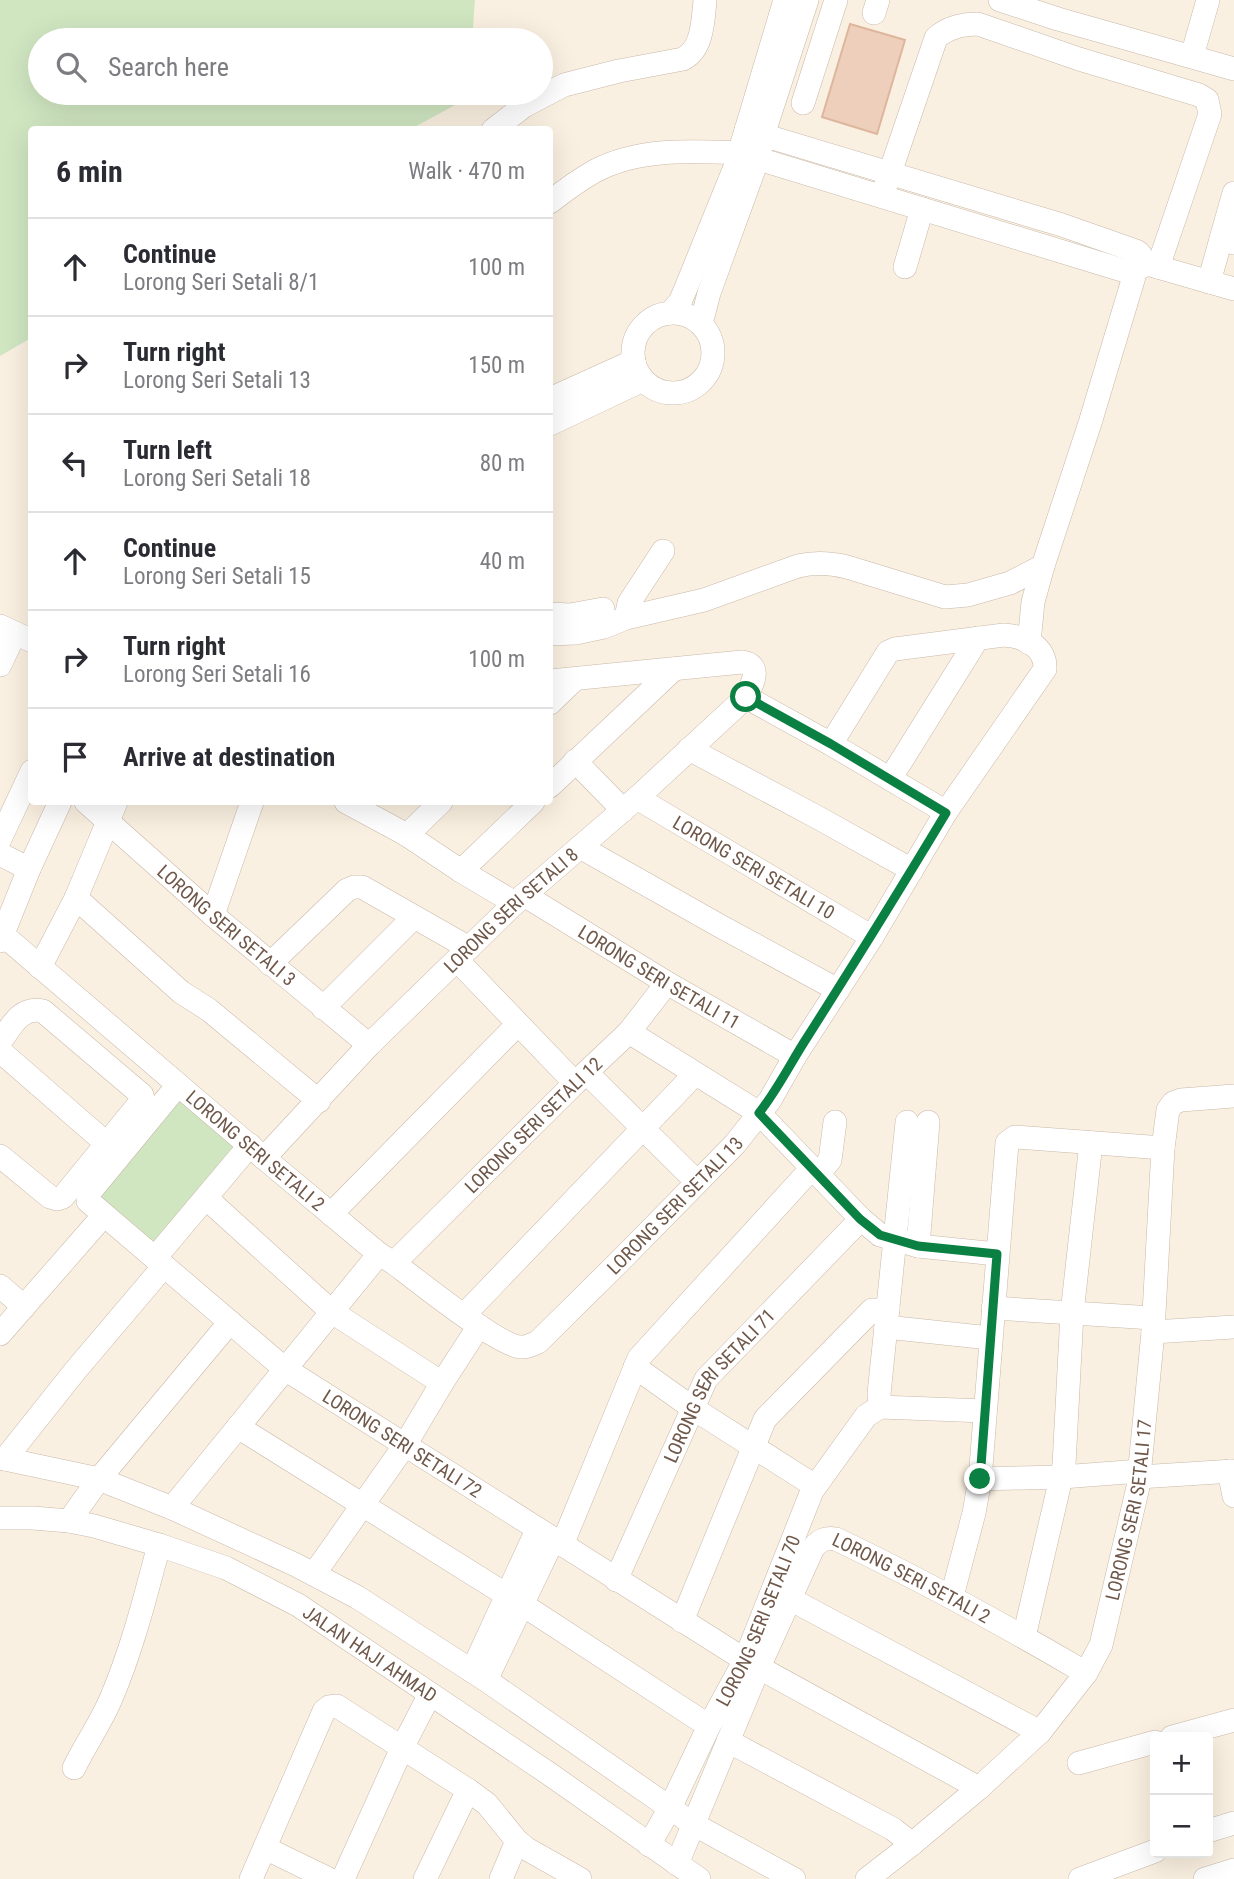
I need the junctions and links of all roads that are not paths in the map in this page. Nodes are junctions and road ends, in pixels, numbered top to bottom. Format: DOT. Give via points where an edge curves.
graph roads {
  1 [pos="705,0"];
  2 [pos="785,0"];
  3 [pos="807,0"];
  4 [pos="836,0"];
  5 [pos="1000,0"];
  6 [pos="1208,0"];
  7 [pos="1061,9"];
  8 [pos="1192,56"];
  9 [pos="1234,69"];
  10 [pos="553,91"];
  11 [pos="803,103"];
  12 [pos="526,105"];
  13 [pos="498,126"];
  14 [pos="755,133"];
  15 [pos="748,155"];
  16 [pos="885,185"];
  17 [pos="1234,193"];
  18 [pos="553,200"];
  19 [pos="922,209"];
  20 [pos="1228,241"];
  21 [pos="1145,263"];
  22 [pos="905,267"];
  23 [pos="1209,282"];
  24 [pos="1234,289"];
  25 [pos="670,313"];
  26 [pos="701,324"];
  27 [pos="639,370"];
  28 [pos="553,398"];
  29 [pos="553,422"];
  30 [pos="663,551"];
  31 [pos="1044,566"];
  32 [pos="603,608"];
  33 [pos="553,614"];
  34 [pos="626,618"];
  35 [pos="16,633"];
  36 [pos="553,634"];
  37 [pos="978,638"];
  38 [pos="1035,647"];
  39 [pos="0,665"];
  40 [pos="674,669"];
  41 [pos="575,679"];
  42 [pos="553,681"];
  43 [pos="746,697"];
  44 [pos="553,700"];
  45 [pos="831,744"];
  46 [pos="689,749"];
  47 [pos="575,761"];
  48 [pos="890,779"];
  49 [pos="28,780"];
  50 [pos="553,783"];
  51 [pos="630,804"];
  52 [pos="59,805"];
  53 [pos="95,805"];
  54 [pos="251,805"];
  55 [pos="352,805"];
  56 [pos="438,805"];
  57 [pos="530,805"];
  58 [pos="112,811"];
  59 [pos="946,813"];
  60 [pos="407,835"];
  61 [pos="0,839"];
  62 [pos="580,847"];
  63 [pos="0,854"];
  64 [pos="29,869"];
  65 [pos="912,870"];
  66 [pos="461,871"];
  67 [pos="76,898"];
  68 [pos="520,899"];
  69 [pos="213,915"];
  70 [pos="414,917"];
  71 [pos="872,937"];
  72 [pos="1,938"];
  73 [pos="463,954"];
  74 [pos="270,964"];
  75 [pos="40,967"];
  76 [pos="667,983"];
  77 [pos="838,990"];
  78 [pos="323,1008"];
  79 [pos="518,1024"];
  80 [pos="629,1032"];
  81 [pos="127,1041"];
  82 [pos="0,1042"];
  83 [pos="369,1045"];
  84 [pos="0,1051"];
  85 [pos="795,1056"];
  86 [pos="107,1066"];
  87 [pos="695,1074"];
  88 [pos="581,1078"];
  89 [pos="178,1085"];
  90 [pos="1234,1096"];
  91 [pos="319,1101"];
  92 [pos="759,1113"];
  93 [pos="835,1122"];
  94 [pos="643,1129"];
  95 [pos="107,1143"];
  96 [pos="1091,1143"];
  97 [pos="1163,1148"];
  98 [pos="257,1152"];
  99 [pos="0,1156"];
  100 [pos="815,1171"];
  101 [pos="697,1182"];
  102 [pos="206,1198"];
  103 [pos="104,1215"];
  104 [pos="332,1215"];
  105 [pos="860,1219"];
  106 [pos="895,1241"];
  107 [pos="918,1246"];
  108 [pos="997,1254"];
  109 [pos="387,1259"];
  110 [pos="159,1262"];
  111 [pos="0,1286"];
  112 [pos="23,1307"];
  113 [pos="993,1308"];
  114 [pos="332,1312"];
  115 [pos="1072,1313"];
  116 [pos="887,1318"];
  117 [pos="471,1321"];
  118 [pos="230,1322"];
  119 [pos="1153,1325"];
  120 [pos="1234,1327"];
  121 [pos="0,1334"];
  122 [pos="990,1338"];
  123 [pos="521,1348"];
  124 [pos="635,1367"];
  125 [pos="285,1369"];
  126 [pos="442,1383"];
  127 [pos="880,1407"];
  128 [pos="694,1409"];
  129 [pos="985,1411"];
  130 [pos="238,1427"];
  131 [pos="405,1445"];
  132 [pos="753,1447"];
  133 [pos="3,1458"];
  134 [pos="1232,1471"];
  135 [pos="1139,1474"];
  136 [pos="1062,1477"];
  137 [pos="99,1479"];
  138 [pos="980,1479"];
  139 [pos="816,1486"];
  140 [pos="1234,1496"];
  141 [pos="362,1505"];
  142 [pos="172,1508"];
  143 [pos="0,1518"];
  144 [pos="69,1521"];
  145 [pos="551,1538"];
  146 [pos="159,1545"];
  147 [pos="314,1574"];
  148 [pos="616,1580"];
  149 [pos="952,1596"];
  150 [pos="790,1599"];
  151 [pos="514,1600"];
  152 [pos="682,1621"];
  153 [pos="1024,1637"];
  154 [pos="752,1664"];
  155 [pos="1086,1672"];
  156 [pos="479,1675"];
  157 [pos="430,1694"];
  158 [pos="1234,1720"];
  159 [pos="709,1726"];
  160 [pos="1040,1732"];
  161 [pos="1192,1732"];
  162 [pos="728,1741"];
  163 [pos="1150,1743"];
  164 [pos="402,1748"];
  165 [pos="1079,1763"];
  166 [pos="74,1768"];
  167 [pos="979,1788"];
  168 [pos="468,1790"];
  169 [pos="670,1808"];
  170 [pos="1234,1823"];
  171 [pos="693,1824"];
  172 [pos="1213,1829"];
  173 [pos="517,1841"];
  174 [pos="912,1844"];
  175 [pos="649,1845"];
  176 [pos="265,1848"];
  177 [pos="1150,1853"];
  178 [pos="677,1864"];
  179 [pos="1234,1870"];
  180 [pos="251,1879"];
  181 [pos="329,1879"];
  182 [pos="342,1879"];
  183 [pos="425,1879"];
  184 [pos="500,1879"];
  185 [pos="580,1879"];
  186 [pos="699,1879"];
  187 [pos="794,1879"];
  188 [pos="867,1879"];
  189 [pos="1080,1879"];
  190 [pos="1205,1879"];
  1 -- 10 [label="street" via="698,45 691,55"];
  2 -- 14 [label="street"];
  3 -- 14 [label="street"];
  4 -- 11 [label="street"];
  5 -- 7 [label="street"];
  6 -- 8 [label="street"];
  7 -- 8 [label="street"];
  8 -- 9 [label="street"];
  12 -- 13 [label="street"];
  14 -- 15 [label="street"];
  14 -- 16 [label="street"];
  15 -- 16 [label="street"];
  15 -- 18 [label="street" via="642,155 596,171"];
  15 -- 25 [label="street" via="680,302"];
  15 -- 26 [label="street"];
  16 -- 19 [label="street"];
  16 -- 21 [label="street" via="1062,225"];
  16 -- 21 [label="street, LORONG SERI SETALI 13" via="936,38 965,24 978,24 1207,100 1210,114"];
  17 -- 20 [label="street"];
  19 -- 21 [label="street" via="1122,270"];
  19 -- 22 [label="street"];
  20 -- 23 [label="street"];
  21 -- 23 [label="street"];
  21 -- 31 [label="street, LORONG SERI SETALI 13"];
  23 -- 24 [label="street"];
  25 -- 26 [label="street"];
  25 -- 27 [label="street" via="657,316 638,335 634,348"];
  26 -- 27 [label="street" via="712,347 712,360 701,382 678,393 665,392 653,388"];
  27 -- 28 [label="street"];
  27 -- 29 [label="street"];
  30 -- 34 [label="street" via="629,603"];
  31 -- 34 [label="street" via="1010,583 945,597 847,567 809,564 704,600"];
  31 -- 38 [label="street, LORONG SERI SETALI 13" via="1033,602"];
  32 -- 33 [label="street"];
  34 -- 36 [label="street" via="604,627"];
  35 -- 39 [label="street"];
  37 -- 38 [label="street" via="1021,636"];
  37 -- 45 [label="street" via="888,652"];
  37 -- 48 [label="street"];
  38 -- 59 [label="street, LORONG SERI SETALI 13" via="1044,658 1045,669"];
  40 -- 41 [label="street"];
  40 -- 43 [label="street" via="749,663 753,683"];
  40 -- 47 [label="street"];
  41 -- 42 [label="street"];
  41 -- 44 [label="street"];
  43 -- 45 [label="street"];
  43 -- 46 [label="street, LORONG SERI SETALI 8"];
  45 -- 48 [label="street"];
  46 -- 51 [label="street, LORONG SERI SETALI 8"];
  46 -- 65 [label="street"];
  47 -- 50 [label="street"];
  47 -- 51 [label="street, LORONG SERI SETALI 10"];
  48 -- 59 [label="street"];
  49 -- 61 [label="street"];
  51 -- 62 [label="street, LORONG SERI SETALI 8"];
  51 -- 71 [label="street, LORONG SERI SETALI 10"];
  52 -- 64 [label="street"];
  53 -- 58 [label="street, LORONG SERI SETALI 3"];
  54 -- 69 [label="street"];
  55 -- 60 [label="street, LORONG SERI SETALI 11"];
  56 -- 60 [label="street"];
  57 -- 66 [label="street"];
  58 -- 67 [label="street"];
  58 -- 69 [label="street, LORONG SERI SETALI 3"];
  59 -- 65 [label="street, LORONG SERI SETALI 13"];
  60 -- 66 [label="street, LORONG SERI SETALI 11"];
  62 -- 68 [label="street, LORONG SERI SETALI 8"];
  62 -- 77 [label="street"];
  63 -- 64 [label="street"];
  64 -- 72 [label="street"];
  65 -- 71 [label="street, LORONG SERI SETALI 13"];
  66 -- 68 [label="street, LORONG SERI SETALI 11"];
  67 -- 75 [label="street"];
  67 -- 91 [label="street" via="181,992"];
  68 -- 73 [label="street, LORONG SERI SETALI 8"];
  68 -- 76 [label="street, LORONG SERI SETALI 11"];
  69 -- 74 [label="street, LORONG SERI SETALI 3"];
  70 -- 73 [label="street"];
  70 -- 74 [label="street" via="362,887 354,887"];
  70 -- 78 [label="street"];
  71 -- 77 [label="street, LORONG SERI SETALI 13"];
  72 -- 75 [label="street, LORONG SERI SETALI 2"];
  73 -- 79 [label="street"];
  73 -- 83 [label="street, LORONG SERI SETALI 8"];
  74 -- 78 [label="street, LORONG SERI SETALI 3"];
  75 -- 81 [label="street, LORONG SERI SETALI 2"];
  76 -- 80 [label="street, LORONG SERI SETALI 12"];
  76 -- 85 [label="street, LORONG SERI SETALI 11"];
  77 -- 85 [label="street, LORONG SERI SETALI 13"];
  78 -- 83 [label="street, LORONG SERI SETALI 3"];
  79 -- 88 [label="street"];
  79 -- 104 [label="street"];
  80 -- 87 [label="street"];
  80 -- 88 [label="street, LORONG SERI SETALI 12"];
  81 -- 86 [label="street"];
  81 -- 89 [label="street, LORONG SERI SETALI 2"];
  82 -- 86 [label="street" via="23,1013 43,1011"];
  83 -- 91 [label="street, LORONG SERI SETALI 8"];
  84 -- 95 [label="street"];
  85 -- 92 [label="street, LORONG SERI SETALI 13"];
  86 -- 95 [label="street" via="143,1099"];
  87 -- 92 [label="street"];
  87 -- 94 [label="street"];
  88 -- 94 [label="street"];
  88 -- 109 [label="street, LORONG SERI SETALI 12"];
  89 -- 98 [label="street, LORONG SERI SETALI 2"];
  89 -- 103 [label="street, LORONG SERI SETALI 72" via="89,1193 88,1201"];
  90 -- 97 [label="street, LORONG SERI SETALI 17" via="1173,1103"];
  91 -- 98 [label="street, LORONG SERI SETALI 8"];
  92 -- 100 [label="street"];
  92 -- 101 [label="street, LORONG SERI SETALI 13"];
  93 -- 100 [label="street" via="830,1160"];
  94 -- 101 [label="street"];
  94 -- 117 [label="street" via="569,1204"];
  95 -- 99 [label="street" via="57,1199"];
  96 -- 97 [label="street"];
  96 -- 108 [label="street" via="1015,1137 1007,1143"];
  96 -- 115 [label="street"];
  97 -- 119 [label="street, LORONG SERI SETALI 17"];
  98 -- 102 [label="street, LORONG SERI SETALI 8"];
  98 -- 104 [label="street, LORONG SERI SETALI 2"];
  100 -- 105 [label="street"];
  100 -- 124 [label="street"];
  101 -- 123 [label="street, LORONG SERI SETALI 13" via="538,1342"];
  102 -- 110 [label="street, LORONG SERI SETALI 8"];
  102 -- 114 [label="street"];
  103 -- 110 [label="street, LORONG SERI SETALI 72"];
  103 -- 112 [label="street"];
  104 -- 109 [label="street, LORONG SERI SETALI 2"];
  105 -- 106 [label="street"];
  105 -- 128 [label="street, LORONG SERI SETALI 71" via="706,1379"];
  106 -- 107 [label="street"];
  106 -- 107 [label="street" via="918,1122"];
  106 -- 116 [label="street"];
  107 -- 108 [label="street"];
  108 -- 113 [label="street"];
  109 -- 114 [label="street, LORONG SERI SETALI 12"];
  109 -- 117 [label="street, LORONG SERI SETALI 2"];
  110 -- 118 [label="street, LORONG SERI SETALI 72"];
  110 -- 133 [label="street, LORONG SERI SETALI 8"];
  111 -- 112 [label="street"];
  112 -- 121 [label="street"];
  113 -- 115 [label="street"];
  113 -- 122 [label="street"];
  114 -- 125 [label="street, LORONG SERI SETALI 12"];
  114 -- 126 [label="street"];
  115 -- 119 [label="street"];
  115 -- 136 [label="street"];
  116 -- 122 [label="street"];
  116 -- 127 [label="street"];
  116 -- 132 [label="street" via="872,1310 765,1419"];
  117 -- 123 [label="street, LORONG SERI SETALI 2"];
  117 -- 126 [label="street"];
  118 -- 125 [label="street, LORONG SERI SETALI 72"];
  118 -- 137 [label="street"];
  119 -- 120 [label="street"];
  119 -- 135 [label="street, LORONG SERI SETALI 17"];
  122 -- 129 [label="street"];
  124 -- 128 [label="street"];
  124 -- 145 [label="street"];
  125 -- 130 [label="street, LORONG SERI SETALI 12"];
  125 -- 131 [label="street, LORONG SERI SETALI 72"];
  126 -- 131 [label="street"];
  127 -- 129 [label="street"];
  127 -- 139 [label="street, LORONG SERI SETALI 70" via="866,1416"];
  128 -- 132 [label="street"];
  128 -- 148 [label="street, LORONG SERI SETALI 71"];
  129 -- 138 [label="street"];
  130 -- 141 [label="street"];
  130 -- 142 [label="street, LORONG SERI SETALI 12"];
  131 -- 141 [label="street"];
  131 -- 145 [label="street, LORONG SERI SETALI 72"];
  132 -- 139 [label="street"];
  132 -- 152 [label="street"];
  133 -- 137 [label="street"];
  134 -- 135 [label="street"];
  134 -- 140 [label="street"];
  135 -- 136 [label="street"];
  135 -- 155 [label="street, LORONG SERI SETALI 17" via="1101,1645"];
  136 -- 138 [label="street"];
  136 -- 153 [label="street"];
  137 -- 142 [label="street"];
  137 -- 144 [label="street"];
  138 -- 149 [label="street"];
  139 -- 154 [label="street, LORONG SERI SETALI 70"];
  141 -- 147 [label="street"];
  141 -- 151 [label="street"];
  142 -- 147 [label="street"];
  143 -- 144 [label="street, JALAN HAJI AHMAD"];
  144 -- 146 [label="street, JALAN HAJI AHMAD"];
  145 -- 148 [label="street, LORONG SERI SETALI 72"];
  145 -- 151 [label="street"];
  146 -- 157 [label="street, JALAN HAJI AHMAD" via="226,1568 298,1605"];
  146 -- 166 [label="street" via="129,1653 103,1716"];
  147 -- 156 [label="street"];
  148 -- 152 [label="street, LORONG SERI SETALI 72"];
  149 -- 150 [label="street, LORONG SERI SETALI 2" via="830,1538 813,1548"];
  149 -- 153 [label="street, LORONG SERI SETALI 2"];
  150 -- 154 [label="street, LORONG SERI SETALI 2"];
  150 -- 160 [label="street"];
  151 -- 156 [label="street"];
  151 -- 159 [label="street"];
  152 -- 154 [label="street, LORONG SERI SETALI 72"];
  153 -- 155 [label="street, LORONG SERI SETALI 2"];
  154 -- 159 [label="street, LORONG SERI SETALI 70"];
  154 -- 162 [label="street"];
  154 -- 167 [label="street, LORONG SERI SETALI 72"];
  155 -- 160 [label="street, LORONG SERI SETALI 17"];
  156 -- 169 [label="street"];
  157 -- 164 [label="street"];
  157 -- 175 [label="street, JALAN HAJI AHMAD"];
  158 -- 161 [label="street"];
  159 -- 169 [label="street, LORONG SERI SETALI 70"];
  160 -- 167 [label="street, LORONG SERI SETALI 17"];
  162 -- 171 [label="street"];
  162 -- 174 [label="street" via="893,1829"];
  163 -- 165 [label="street"];
  164 -- 168 [label="street"];
  164 -- 176 [label="street" via="337,1706 329,1707"];
  164 -- 182 [label="street"];
  167 -- 174 [label="street, LORONG SERI SETALI 17"];
  168 -- 173 [label="street" via="487,1804"];
  168 -- 183 [label="street"];
  169 -- 171 [label="street"];
  169 -- 175 [label="street, LORONG SERI SETALI 70"];
  170 -- 172 [label="street"];
  171 -- 178 [label="street"];
  171 -- 187 [label="street"];
  173 -- 184 [label="street"];
  173 -- 185 [label="street"];
  174 -- 188 [label="street, LORONG SERI SETALI 17"];
  175 -- 178 [label="street, JALAN HAJI AHMAD"];
  176 -- 180 [label="street"];
  176 -- 181 [label="street"];
  177 -- 189 [label="street"];
  178 -- 186 [label="street, JALAN HAJI AHMAD"];
  179 -- 190 [label="street"];
}
